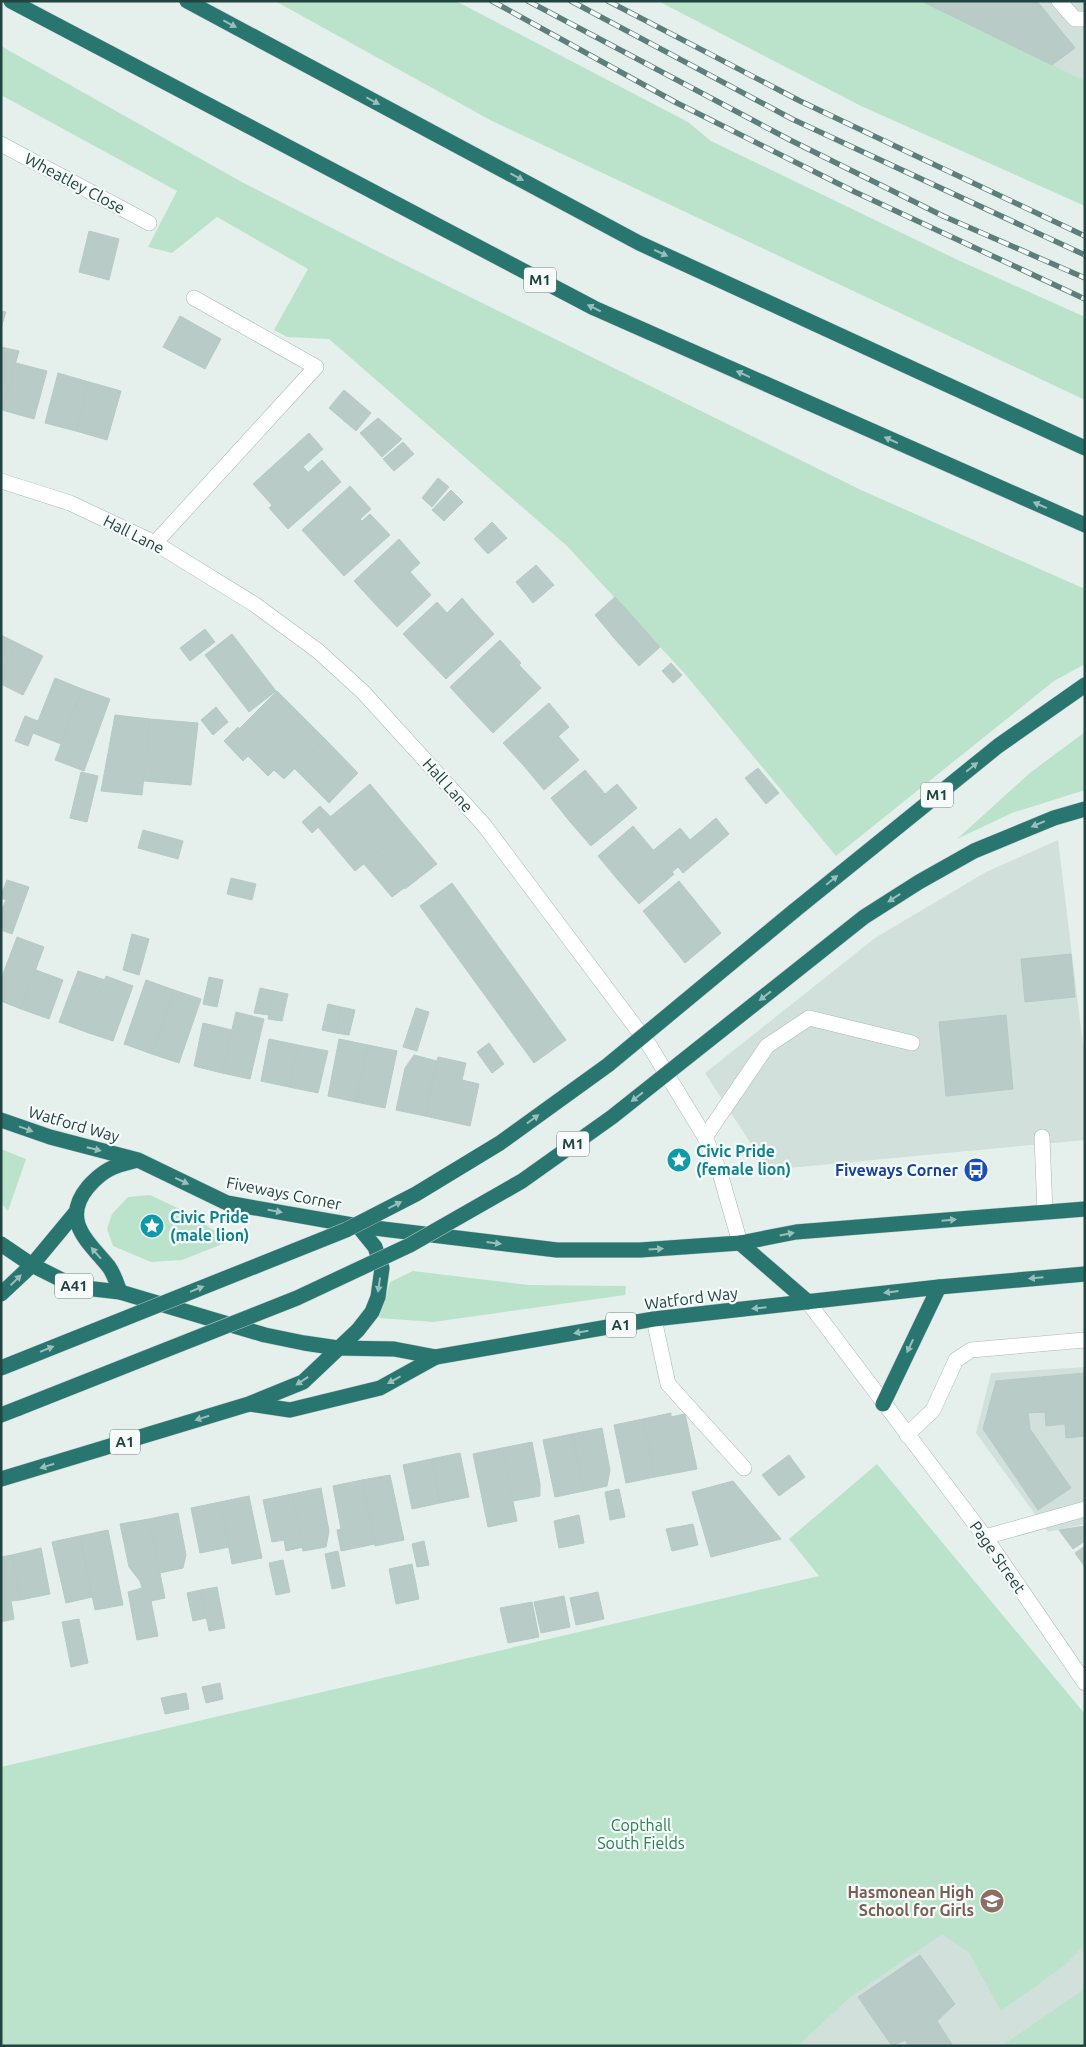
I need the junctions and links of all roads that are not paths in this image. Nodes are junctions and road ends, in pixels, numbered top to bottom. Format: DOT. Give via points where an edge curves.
graph roads {
  1 [pos="10,1"];
  2 [pos="187,1"];
  3 [pos="1059,1"];
  4 [pos="1085,20"];
  5 [pos="1,144"];
  6 [pos="149,223"];
  7 [pos="194,298"];
  8 [pos="1085,448"];
  9 [pos="1,482"];
  10 [pos="1085,525"];
  11 [pos="155,543"];
  12 [pos="1085,685"];
  13 [pos="1085,809"];
  14 [pos="912,1043"];
  15 [pos="1,1120"];
  16 [pos="705,1137"];
  17 [pos="1042,1137"];
  18 [pos="138,1160"];
  19 [pos="1085,1209"];
  20 [pos="76,1212"];
  21 [pos="1045,1212"];
  22 [pos="358,1226"];
  23 [pos="740,1243"];
  24 [pos="1,1244"];
  25 [pos="32,1266"];
  26 [pos="1085,1274"];
  27 [pos="939,1287"];
  28 [pos="120,1292"];
  29 [pos="1,1294"];
  30 [pos="808,1302"];
  31 [pos="654,1319"];
  32 [pos="1085,1340"];
  33 [pos="338,1348"];
  34 [pos="436,1356"];
  35 [pos="1,1368"];
  36 [pos="249,1404"];
  37 [pos="884,1404"];
  38 [pos="1,1415"];
  39 [pos="907,1435"];
  40 [pos="744,1468"];
  41 [pos="1,1480"];
  42 [pos="1085,1509"];
  43 [pos="984,1537"];
  44 [pos="1085,1683"];
  10 -- 1 [label="highway, M1, one-way" via="594,308"];
  2 -- 8 [label="highway, one-way" via="640,243"];
  3 -- 4 [label="street" via="1075,19"];
  5 -- 6 [label="street, Wheatley Close"];
  7 -- 11 [label="street" via="316,367"];
  9 -- 11 [label="street, Hall Lane" via="70,503"];
  11 -- 16 [label="street, Hall Lane" via="254,604 318,651 363,692 484,825 649,1045"];
  35 -- 12 [label="highway, M1, one-way, bridge" via="346,1230 416,1194 500,1142 608,1065 998,746"];
  13 -- 38 [label="highway, M1, one-way, bridge" via="1054,818 974,851 864,917 612,1117 522,1181 410,1245 297,1298"];
  14 -- 16 [label="street" via="809,1018 767,1046"];
  15 -- 18 [label="highway, Watford Way, one-way" via="50,1137"];
  16 -- 23 [label="street, Hall Lane" via="720,1173"];
  17 -- 21 [label="street"];
  18 -- 20 [label="highway" via="114,1165 98,1175 83,1194"];
  18 -- 22 [label="highway, Fiveways Corner, one-way" via="227,1202"];
  19 -- 21 [label="highway"];
  20 -- 25 [label="highway"];
  28 -- 20 [label="highway, one-way" via="110,1268 86,1240"];
  23 -- 21 [label="highway, one-way" via="796,1232"];
  22 -- 23 [label="highway, one-way" via="558,1250 640,1250"];
  22 -- 33 [label="highway, Fiveways Corner, one-way" via="375,1247 382,1268 378,1297 372,1312 358,1330"];
  23 -- 30 [label="highway"];
  24 -- 25 [label="highway, A41"];
  25 -- 28 [label="highway, A41" via="76,1287"];
  29 -- 25 [label="highway, one-way"];
  26 -- 27 [label="highway, Watford Way / A1, one-way"];
  27 -- 30 [label="highway, Watford Way / A1, one-way"];
  27 -- 37 [label="highway, one-way"];
  28 -- 33 [label="highway, Watford Way" via="265,1335"];
  30 -- 31 [label="highway, Watford Way / A1, one-way"];
  30 -- 37 [label="street, Page Street"];
  31 -- 34 [label="highway, Watford Way / A1, one-way"];
  31 -- 40 [label="street" via="668,1384"];
  32 -- 39 [label="street" via="971,1350 956,1360 933,1410"];
  33 -- 34 [label="highway, Watford Way / A1" via="394,1349"];
  33 -- 36 [label="highway, A1, one-way" via="303,1382"];
  34 -- 36 [label="highway, A1, one-way" via="380,1388 290,1410"];
  36 -- 41 [label="highway, A1, one-way"];
  37 -- 39 [label="street, Page Street"];
  39 -- 43 [label="street, Page Street"];
  42 -- 43 [label="street"];
  43 -- 44 [label="street, Page Street"];
}
